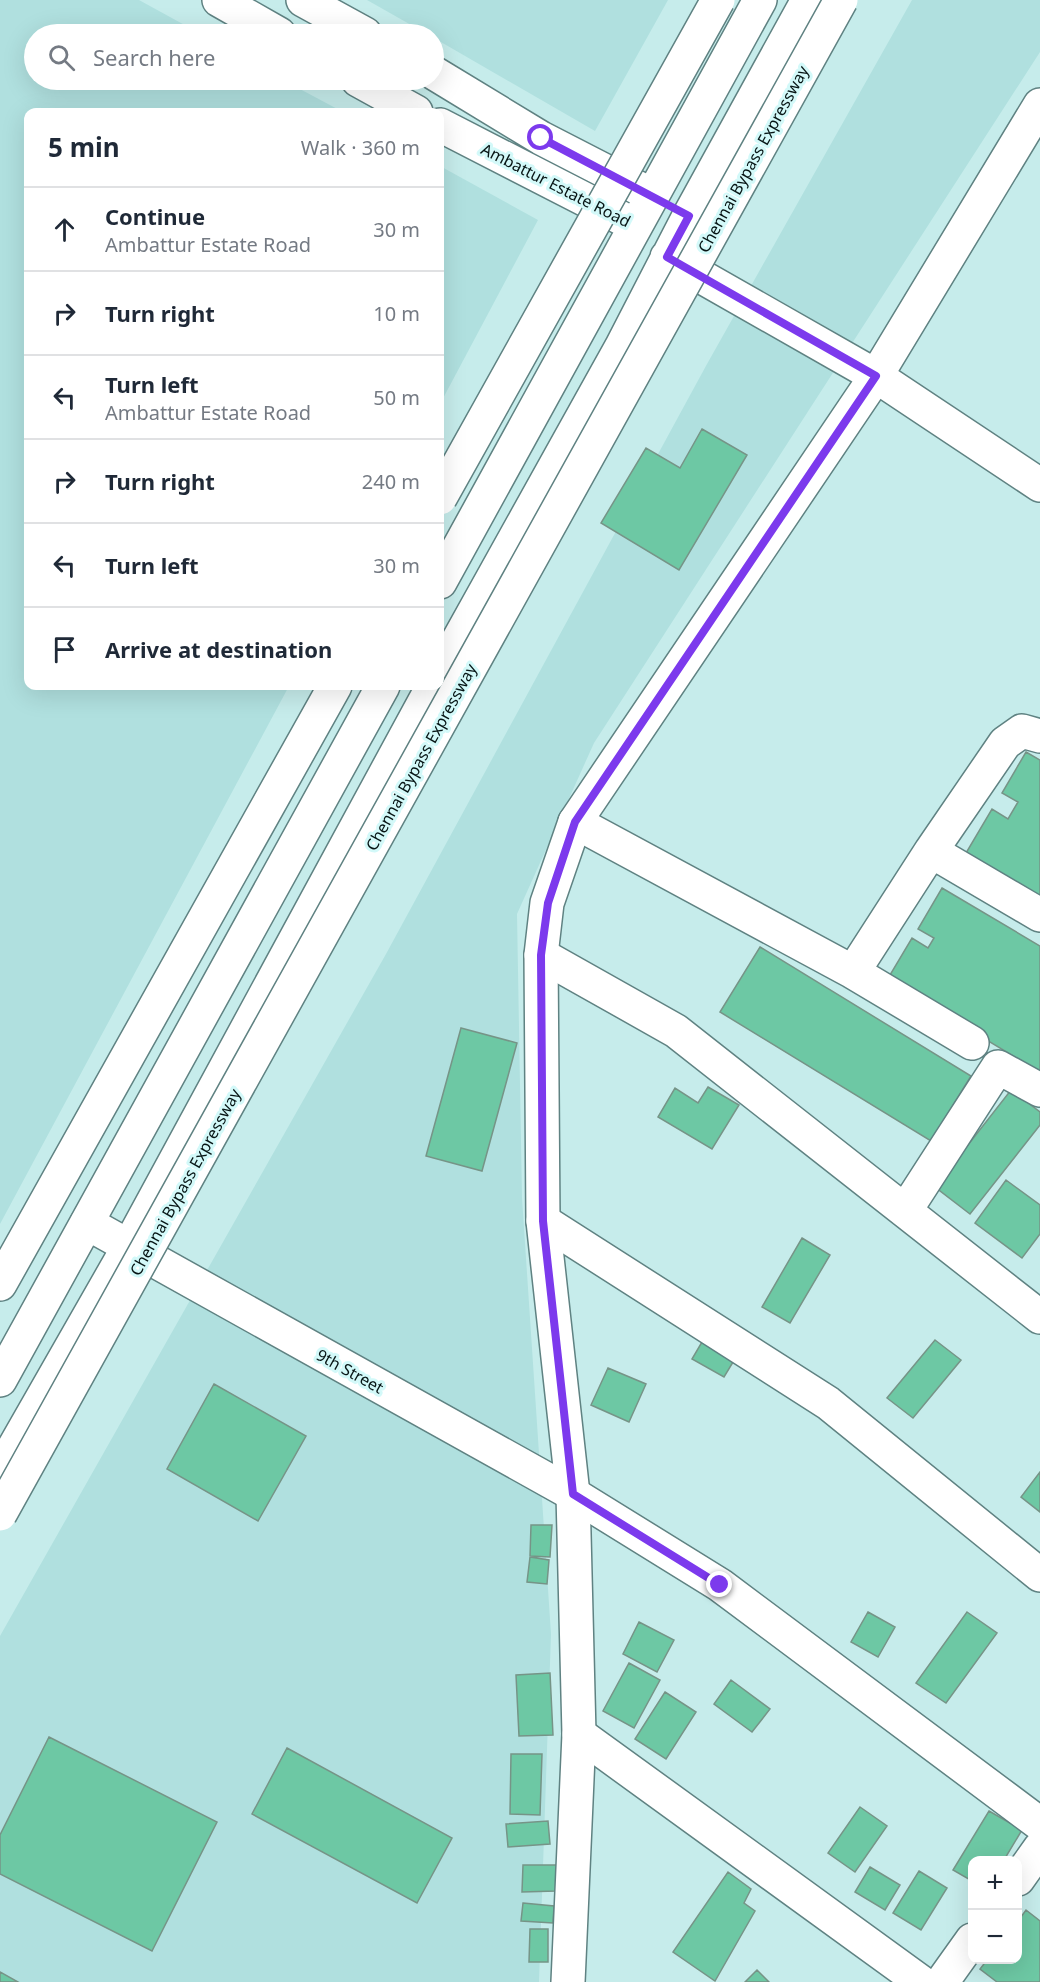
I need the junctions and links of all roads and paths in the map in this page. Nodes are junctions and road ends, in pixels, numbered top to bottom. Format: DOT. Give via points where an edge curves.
graph roads {
  1 [pos="219,0"];
  2 [pos="303,0"];
  3 [pos="718,0"];
  4 [pos="760,0"];
  5 [pos="808,0"];
  6 [pos="841,0"];
  7 [pos="261,24"];
  8 [pos="347,24"];
  9 [pos="444,79"];
  10 [pos="376,90"];
  11 [pos="1040,105"];
  12 [pos="409,108"];
  13 [pos="444,127"];
  14 [pos="541,138"];
  15 [pos="524,167"];
  16 [pos="653,196"];
  17 [pos="689,216"];
  18 [pos="636,226"];
  19 [pos="670,251"];
  20 [pos="876,376"];
  21 [pos="1040,485"];
  22 [pos="444,491"];
  23 [pos="444,575"];
  24 [pos="444,667"];
  25 [pos="333,690"];
  26 [pos="381,690"];
  27 [pos="431,690"];
  28 [pos="1040,736"];
  29 [pos="575,822"];
  30 [pos="931,850"];
  31 [pos="1040,915"];
  32 [pos="541,955"];
  33 [pos="853,972"];
  34 [pos="972,1043"];
  35 [pos="1040,1090"];
  36 [pos="905,1211"];
  37 [pos="543,1221"];
  38 [pos="87,1223"];
  39 [pos="128,1248"];
  40 [pos="0,1284"];
  41 [pos="1040,1317"];
  42 [pos="0,1380"];
  43 [pos="0,1472"];
  44 [pos="573,1494"];
  45 [pos="0,1514"];
  46 [pos="1040,1575"];
  47 [pos="579,1734"];
  48 [pos="1040,1824"];
  49 [pos="1040,1848"];
  50 [pos="1022,1872"];
  51 [pos="968,1943"];
  52 [pos="923,1981"];
  53 [pos="568,1982"];
  1 -- 7 [label="main road"];
  2 -- 8 [label="main road"];
  3 -- 22 [label="main road, bridge"];
  4 -- 16 [label="main road"];
  5 -- 17 [label="main road"];
  6 -- 45 [label="main road, Chennai Bypass Expressway, bridge"];
  9 -- 14 [label="main road, Ambattur Estate Road"];
  10 -- 12 [label="main road"];
  11 -- 20 [label="main road"];
  13 -- 15 [label="main road, Ambattur Estate Road"];
  14 -- 15 [label="main road"];
  14 -- 16 [label="main road, Ambattur Estate Road"];
  15 -- 18 [label="main road, Ambattur Estate Road"];
  16 -- 17 [label="main road, Ambattur Estate Road"];
  16 -- 18 [label="main road"];
  17 -- 19 [label="main road"];
  18 -- 19 [label="main road, Ambattur Estate Road"];
  18 -- 23 [label="main road"];
  19 -- 20 [label="main road, Ambattur Estate Road"];
  19 -- 24 [label="main road" via="622,346"];
  20 -- 21 [label="main road, Ambattur Estate Road"];
  20 -- 29 [label="main road"];
  25 -- 40 [label="main road"];
  26 -- 38 [label="main road"];
  27 -- 39 [label="main road"];
  28 -- 30 [label="main road" via="1022,731 1005,743"];
  29 -- 32 [label="main road" via="548,903"];
  29 -- 33 [label="main road"];
  30 -- 31 [label="main road"];
  30 -- 33 [label="main road"];
  32 -- 36 [label="main road" via="676,1031"];
  32 -- 37 [label="main road"];
  33 -- 34 [label="main road"];
  35 -- 36 [label="main road" via="998,1067"];
  36 -- 41 [label="main road"];
  37 -- 44 [label="main road"];
  37 -- 46 [label="main road" via="828,1403"];
  38 -- 39 [label="main road, 9th Street"];
  38 -- 42 [label="main road"];
  39 -- 43 [label="main road"];
  39 -- 44 [label="main road, 9th Street"];
  44 -- 47 [label="main road"];
  44 -- 48 [label="main road, 9th Street" via="720,1585"];
  47 -- 52 [label="main road"];
  47 -- 53 [label="main road"];
  49 -- 50 [label="main road"];
  51 -- 52 [label="main road"];
}
